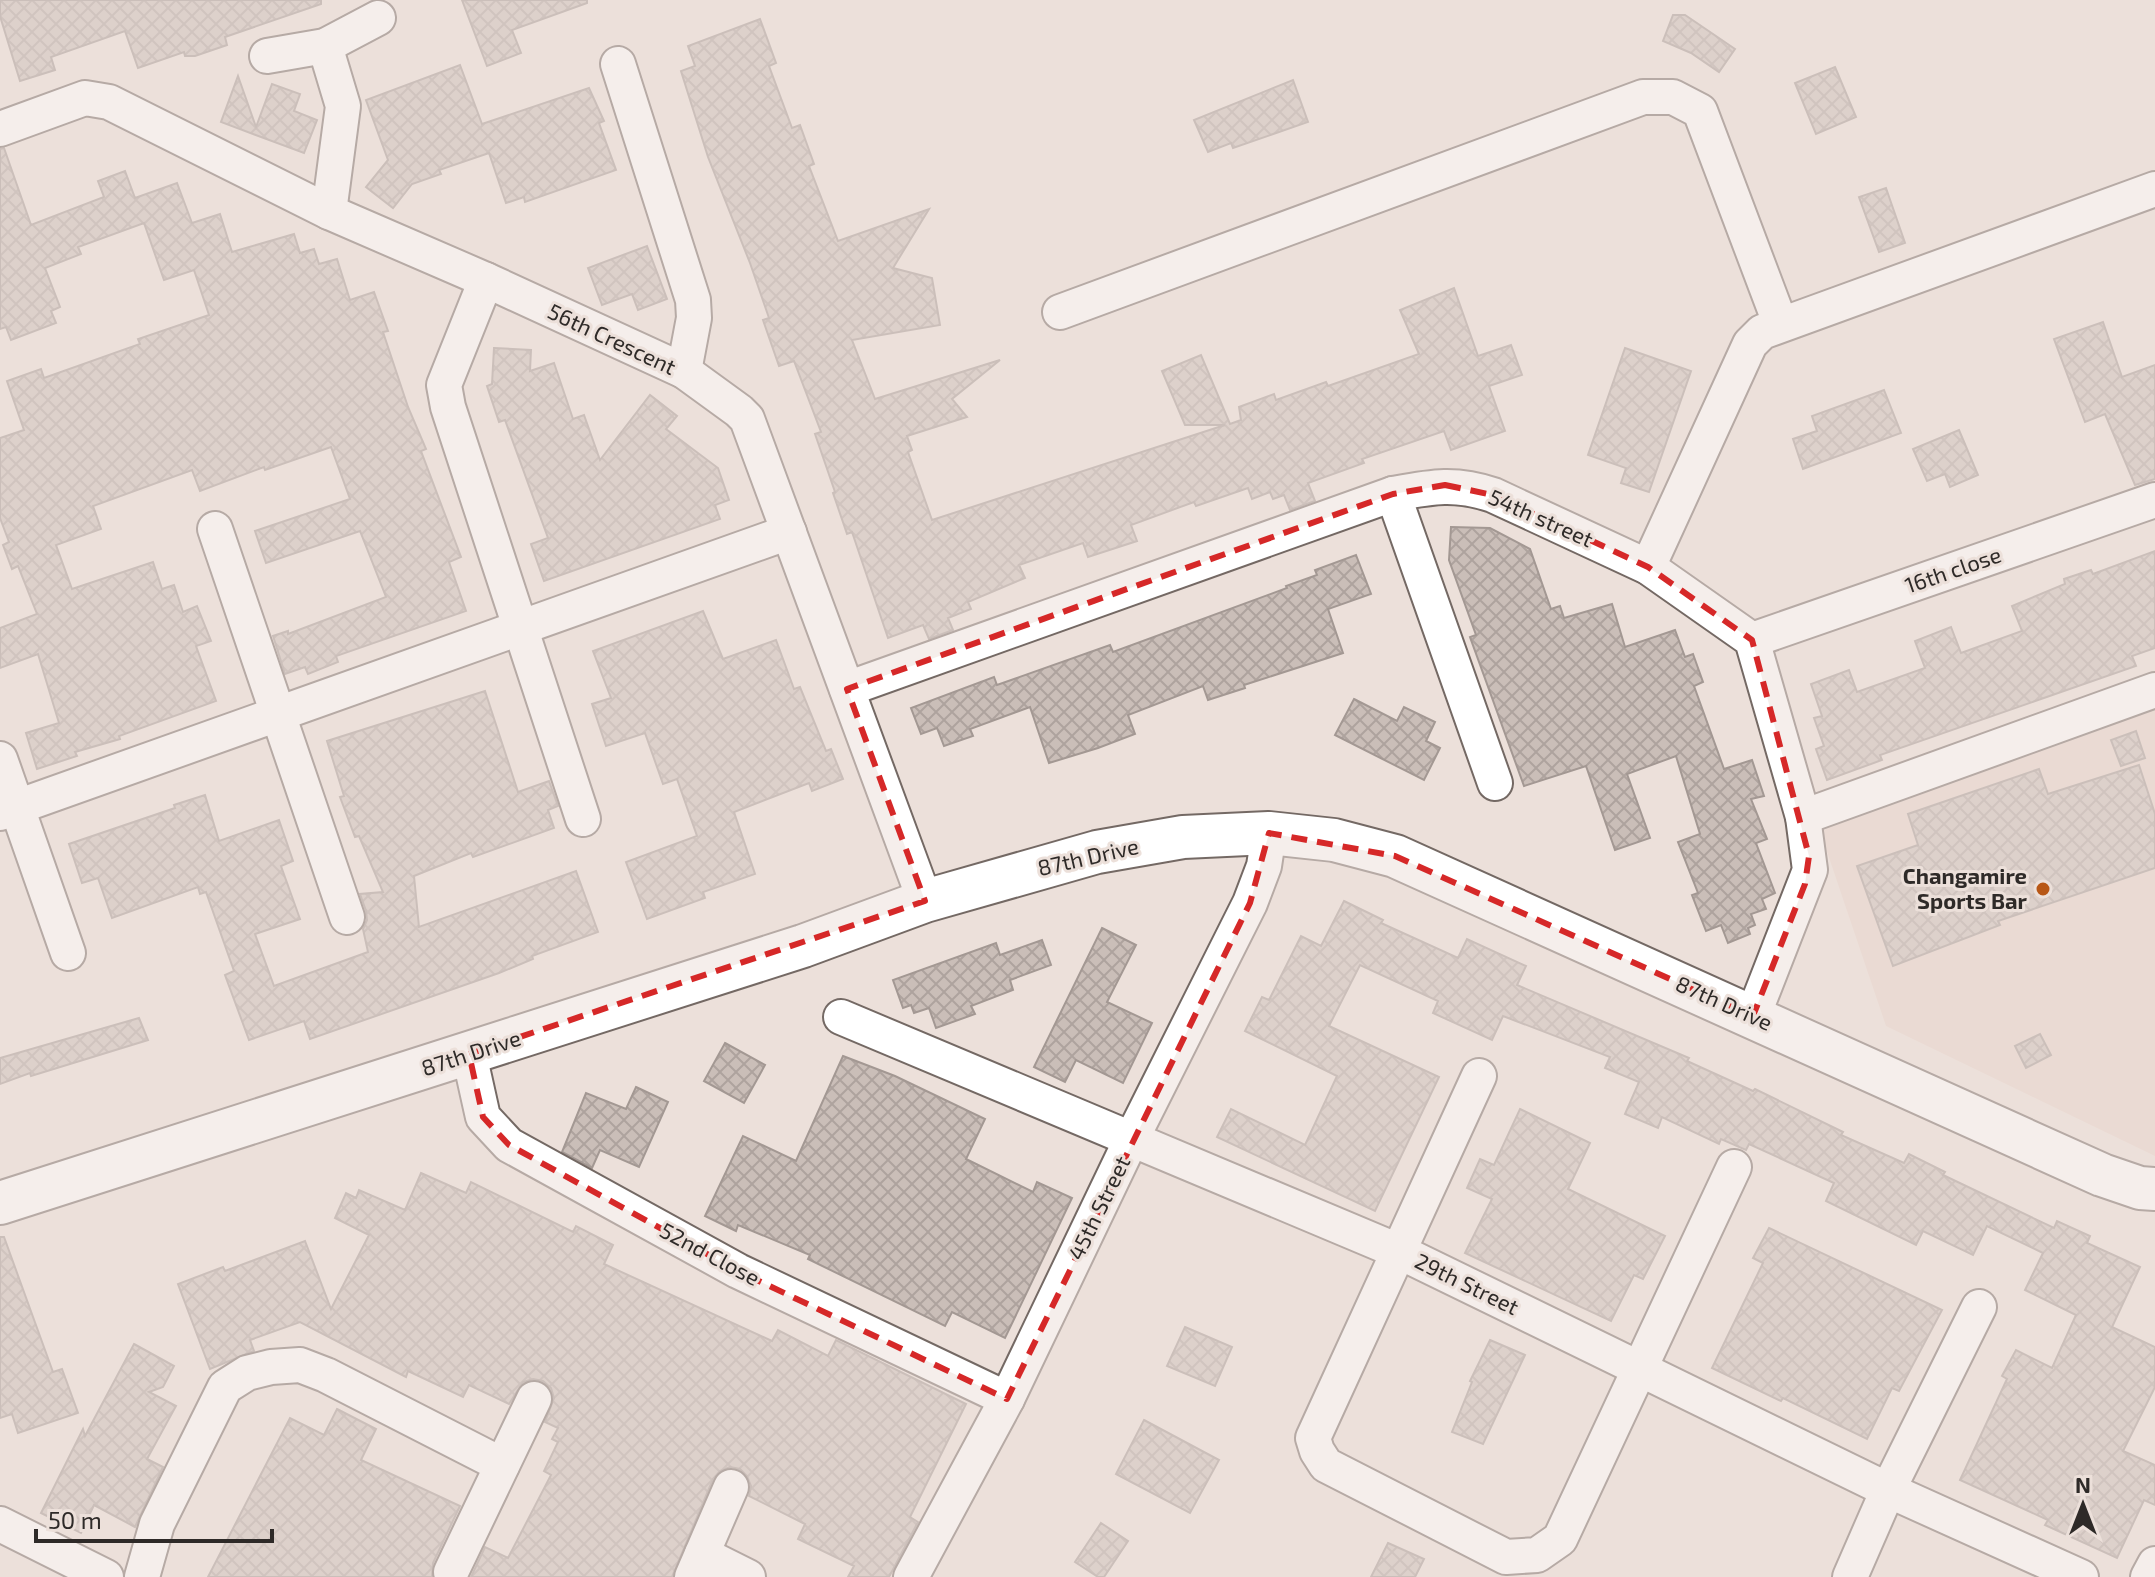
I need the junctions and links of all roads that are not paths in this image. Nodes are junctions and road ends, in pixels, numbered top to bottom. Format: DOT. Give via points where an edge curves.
graph roads {
  1 [pos="378,18"];
  2 [pos="325,46"];
  3 [pos="267,56"];
  4 [pos="618,64"];
  5 [pos="0,129"];
  6 [pos="2155,189"];
  7 [pos="329,212"];
  8 [pos="486,280"];
  9 [pos="1060,312"];
  10 [pos="1780,323"];
  11 [pos="684,371"];
  12 [pos="1393,494"];
  13 [pos="2155,500"];
  14 [pos="215,529"];
  15 [pos="789,532"];
  16 [pos="1648,567"];
  17 [pos="520,628"];
  18 [pos="1752,640"];
  19 [pos="847,689"];
  20 [pos="2155,690"];
  21 [pos="276,714"];
  22 [pos="0,759"];
  23 [pos="1495,783"];
  24 [pos="9,810"];
  25 [pos="1803,817"];
  26 [pos="583,819"];
  27 [pos="1269,833"];
  28 [pos="925,901"];
  29 [pos="347,917"];
  30 [pos="68,953"];
  31 [pos="1753,1016"];
  32 [pos="841,1017"];
  33 [pos="469,1054"];
  34 [pos="1479,1076"];
  35 [pos="1132,1138"];
  36 [pos="1734,1167"];
  37 [pos="2155,1189"];
  38 [pos="0,1203"];
  39 [pos="1398,1251"];
  40 [pos="1979,1307"];
  41 [pos="1639,1367"];
  42 [pos="534,1399"];
  43 [pos="1007,1399"];
  44 [pos="502,1465"];
  45 [pos="731,1487"];
  46 [pos="1888,1490"];
  47 [pos="0,1524"];
  48 [pos="2155,1564"];
  49 [pos="697,1565"];
  50 [pos="451,1572"];
  51 [pos="106,1577"];
  52 [pos="142,1577"];
  53 [pos="748,1577"];
  54 [pos="911,1577"];
  55 [pos="1850,1577"];
  56 [pos="2081,1577"];
  57 [pos="2148,1577"];
  1 -- 2 [label="street"];
  2 -- 3 [label="street"];
  2 -- 7 [label="street" via="343,106"];
  4 -- 11 [label="street" via="693,300"];
  5 -- 7 [label="street, 56th Crescent" via="85,98 109,102"];
  6 -- 10 [label="street"];
  7 -- 8 [label="street, 56th Crescent"];
  8 -- 11 [label="street, 56th Crescent"];
  8 -- 17 [label="street" via="444,385"];
  9 -- 10 [label="street" via="1643,97 1673,97 1700,111"];
  10 -- 16 [label="street" via="1750,344"];
  11 -- 15 [label="street, 56th Crescent" via="747,419"];
  12 -- 16 [label="street, 54th street" via="1445,485 1471,487"];
  12 -- 19 [label="street, 54th street"];
  12 -- 23 [label="street"];
  13 -- 18 [label="street, 16th close"];
  14 -- 21 [label="street"];
  15 -- 17 [label="street"];
  15 -- 19 [label="street, 56th Crescent"];
  16 -- 18 [label="street, 54th street"];
  17 -- 21 [label="street"];
  17 -- 26 [label="street"];
  18 -- 25 [label="street"];
  19 -- 28 [label="street, 56th Crescent"];
  20 -- 25 [label="street"];
  21 -- 24 [label="street"];
  21 -- 29 [label="street"];
  22 -- 24 [label="street"];
  24 -- 30 [label="street"];
  25 -- 31 [label="street" via="1810,870"];
  27 -- 28 [label="street, 87th Drive" via="1183,837 1097,852"];
  27 -- 31 [label="street, 87th Drive" via="1334,840 1395,856"];
  27 -- 35 [label="street, 45th Street" via="1250,903"];
  28 -- 33 [label="street, 87th Drive"];
  31 -- 37 [label="street, 87th Drive" via="2102,1175"];
  32 -- 35 [label="street, 29th Street"];
  33 -- 38 [label="street, 87th Drive"];
  33 -- 43 [label="street, 52nd Close" via="483,1117 509,1145 738,1271"];
  34 -- 39 [label="street"];
  35 -- 39 [label="street, 29th Street"];
  35 -- 43 [label="street, 45th Street"];
  36 -- 41 [label="street"];
  39 -- 41 [label="street, 29th Street"];
  39 -- 41 [label="street" via="1317,1424 1317,1451 1326,1465 1506,1557 1537,1555 1560,1539"];
  40 -- 46 [label="street"];
  41 -- 46 [label="street, 29th Street"];
  42 -- 44 [label="street"];
  43 -- 54 [label="street, 45th Street"];
  44 -- 50 [label="street"];
  44 -- 52 [label="street" via="300,1365 247,1373 225,1387 157,1524"];
  45 -- 49 [label="street"];
  46 -- 55 [label="street"];
  46 -- 56 [label="street, 29th Street"];
  47 -- 51 [label="street"];
  48 -- 57 [label="street"];
  49 -- 53 [label="street"];
}
